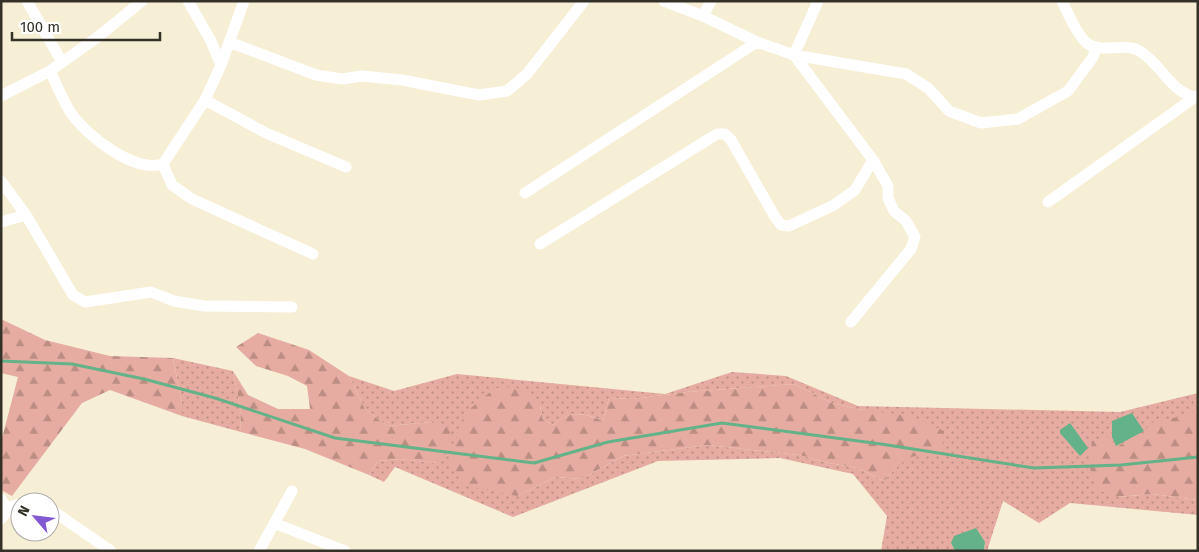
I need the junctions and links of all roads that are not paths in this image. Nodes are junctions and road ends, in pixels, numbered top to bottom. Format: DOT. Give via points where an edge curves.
graph roads {
  1 [pos="27,1"];
  2 [pos="142,1"];
  3 [pos="188,1"];
  4 [pos="244,1"];
  5 [pos="584,1"];
  6 [pos="664,1"];
  7 [pos="711,1"];
  8 [pos="818,1"];
  9 [pos="1062,1"];
  10 [pos="703,16"];
  11 [pos="229,42"];
  12 [pos="757,42"];
  13 [pos="1096,48"];
  14 [pos="794,55"];
  15 [pos="62,62"];
  16 [pos="221,65"];
  17 [pos="50,71"];
  18 [pos="1,96"];
  19 [pos="1196,97"];
  20 [pos="205,100"];
  21 [pos="873,160"];
  22 [pos="163,164"];
  23 [pos="346,167"];
  24 [pos="1,181"];
  25 [pos="526,193"];
  26 [pos="1048,202"];
  27 [pos="26,215"];
  28 [pos="1,222"];
  29 [pos="540,244"];
  30 [pos="313,254"];
  31 [pos="292,307"];
  32 [pos="851,322"];
  33 [pos="292,491"];
  34 [pos="1,499"];
  35 [pos="5,515"];
  36 [pos="60,516"];
  37 [pos="274,523"];
  38 [pos="111,551"];
  39 [pos="258,551"];
  40 [pos="345,551"];
  1 -- 15 [label="street"];
  2 -- 15 [label="street"];
  3 -- 16 [label="street"];
  4 -- 11 [label="street"];
  5 -- 11 [label="street" via="527,74 507,91 479,95 402,80 316,75"];
  6 -- 10 [label="street"];
  7 -- 10 [label="street"];
  8 -- 14 [label="street"];
  9 -- 13 [label="street" via="1081,37"];
  10 -- 12 [label="street"];
  11 -- 16 [label="street"];
  12 -- 14 [label="street"];
  12 -- 25 [label="street"];
  13 -- 14 [label="street" via="1068,91 1018,119 981,123 949,112 928,88 906,74"];
  13 -- 19 [label="street" via="1137,49 1179,90"];
  14 -- 21 [label="street"];
  15 -- 17 [label="street"];
  16 -- 20 [label="street"];
  17 -- 18 [label="street"];
  17 -- 22 [label="street" via="72,114 93,136 135,163 153,167"];
  19 -- 26 [label="street"];
  20 -- 22 [label="street"];
  20 -- 23 [label="street" via="266,133"];
  21 -- 29 [label="street" via="855,190 834,205 789,226 781,224 775,217 731,140 725,134 717,134"];
  21 -- 32 [label="street" via="888,186 888,198 894,211 906,221 915,237 911,249"];
  22 -- 30 [label="street" via="172,185 192,199"];
  24 -- 27 [label="street"];
  27 -- 28 [label="street"];
  27 -- 31 [label="street" via="73,295 85,302 151,292 174,301 204,306"];
  33 -- 37 [label="street"];
  34 -- 35 [label="street"];
  36 -- 38 [label="street"];
  37 -- 39 [label="street"];
  37 -- 40 [label="street"];
}
